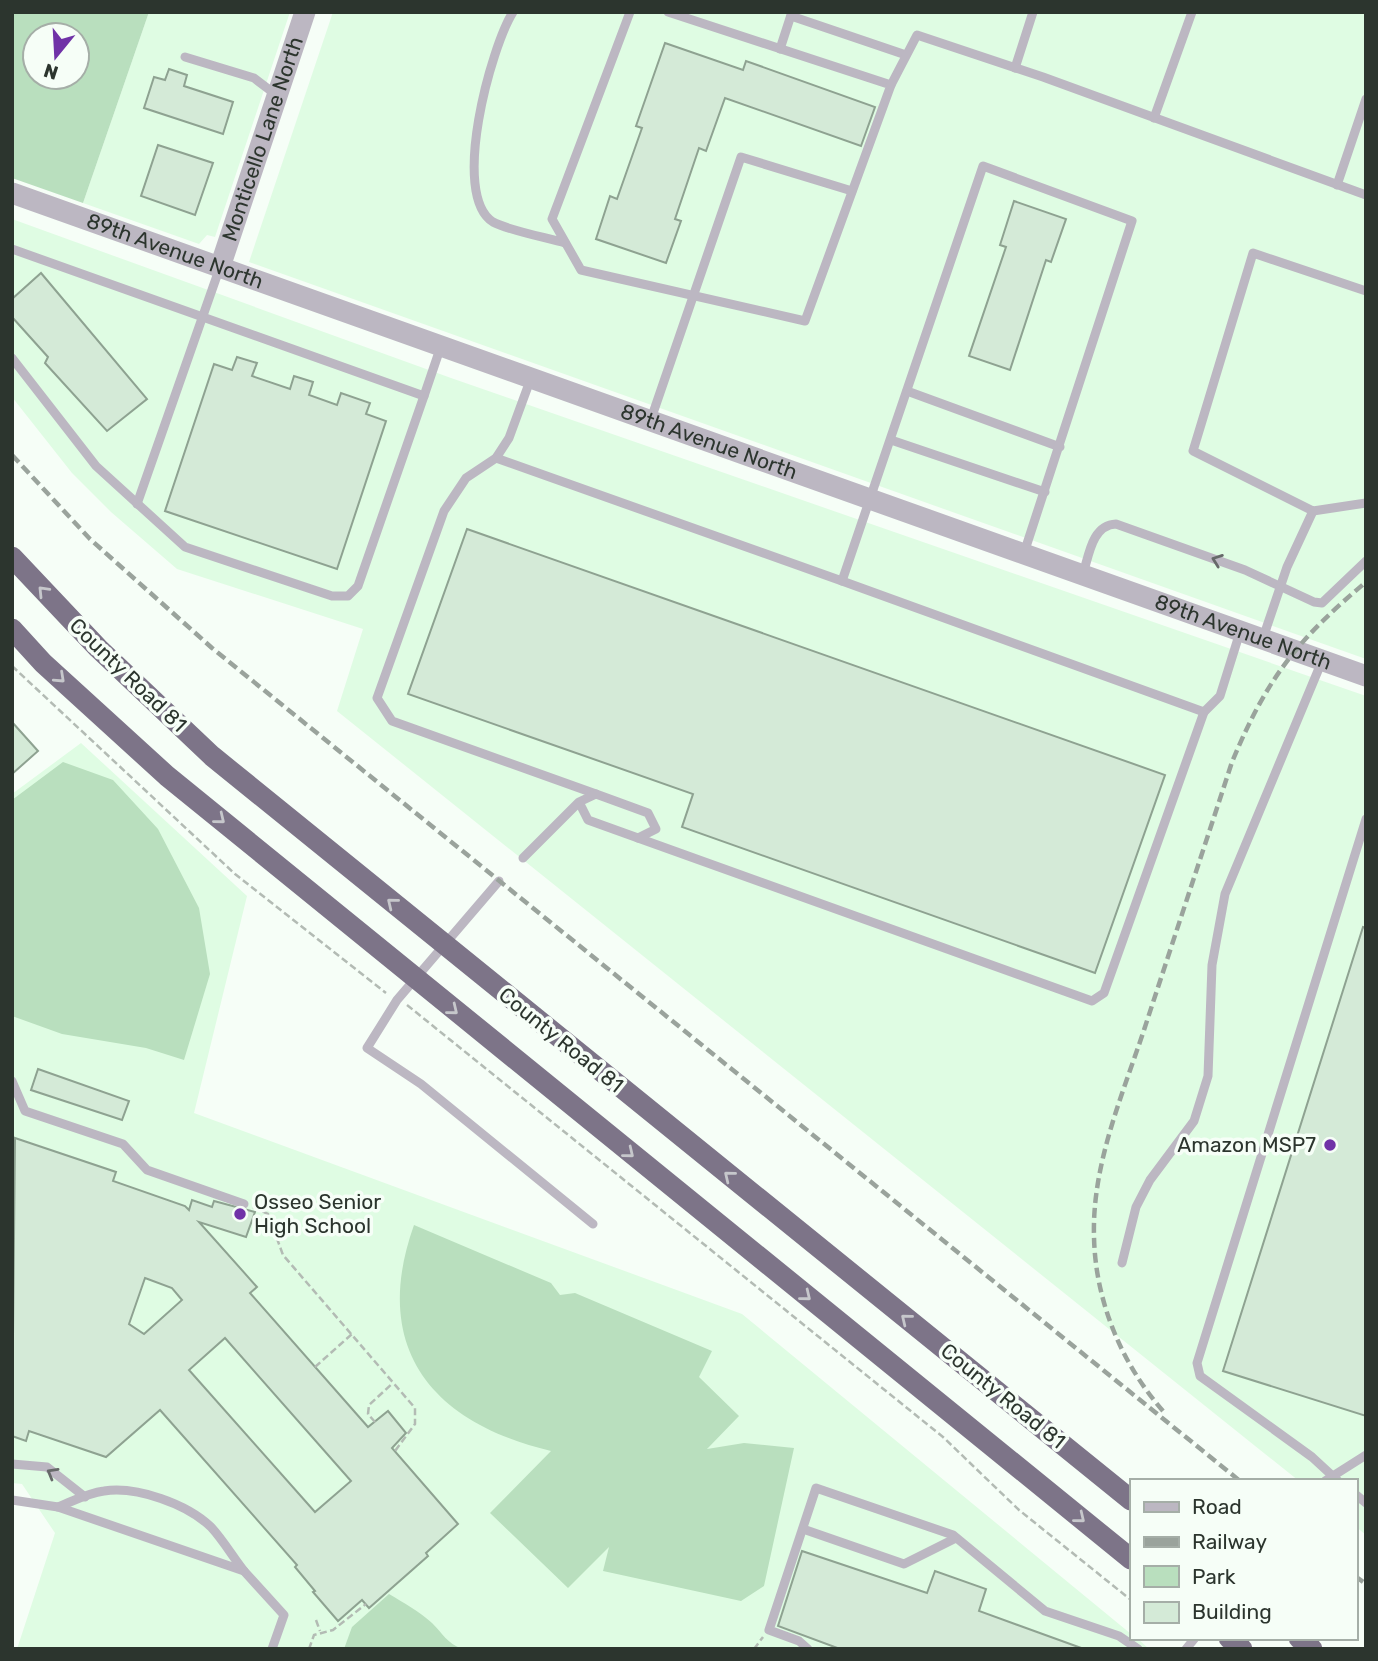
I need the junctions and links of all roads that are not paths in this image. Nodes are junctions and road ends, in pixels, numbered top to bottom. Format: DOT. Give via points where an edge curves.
graph roads {
  1 [pos="304,12"];
  2 [pos="513,12"];
  3 [pos="631,12"];
  4 [pos="668,12"];
  5 [pos="1034,12"];
  6 [pos="1192,12"];
  7 [pos="792,14"];
  8 [pos="780,49"];
  9 [pos="906,55"];
  10 [pos="185,57"];
  11 [pos="1015,68"];
  12 [pos="891,85"];
  13 [pos="277,96"];
  14 [pos="1366,99"];
  15 [pos="1154,118"];
  16 [pos="1337,185"];
  17 [pos="852,191"];
  18 [pos="12,193"];
  19 [pos="1366,195"];
  20 [pos="565,243"];
  21 [pos="12,250"];
  22 [pos="220,267"];
  23 [pos="1366,290"];
  24 [pos="694,296"];
  25 [pos="200,317"];
  26 [pos="440,346"];
  27 [pos="12,358"];
  28 [pos="531,378"];
  29 [pos="907,391"];
  30 [pos="424,396"];
  31 [pos="650,421"];
  32 [pos="891,440"];
  33 [pos="1060,447"];
  34 [pos="496,458"];
  35 [pos="1045,492"];
  36 [pos="872,499"];
  37 [pos="1366,503"];
  38 [pos="137,504"];
  39 [pos="1312,511"];
  40 [pos="1024,554"];
  41 [pos="12,557"];
  42 [pos="1366,561"];
  43 [pos="1083,574"];
  44 [pos="842,581"];
  45 [pos="1281,585"];
  46 [pos="12,629"];
  47 [pos="1241,631"];
  48 [pos="1263,639"];
  49 [pos="1322,661"];
  50 [pos="1366,676"];
  51 [pos="1204,712"];
  52 [pos="596,794"];
  53 [pos="579,802"];
  54 [pos="1366,819"];
  55 [pos="638,838"];
  56 [pos="523,858"];
  57 [pos="499,881"];
  58 [pos="445,946"];
  59 [pos="417,981"];
  60 [pos="12,1081"];
  61 [pos="244,1204"];
  62 [pos="593,1224"];
  63 [pos="1122,1263"];
  64 [pos="1366,1455"];
  65 [pos="12,1464"];
  66 [pos="1332,1479"];
  67 [pos="85,1497"];
  68 [pos="1130,1499"];
  69 [pos="12,1500"];
  70 [pos="58,1507"];
  71 [pos="803,1529"];
  72 [pos="957,1538"];
  73 [pos="1130,1558"];
  74 [pos="244,1571"];
  75 [pos="272,1649"];
  76 [pos="808,1649"];
  77 [pos="1138,1649"];
  1 -- 13 [label="street, Monticello Lane North"];
  2 -- 20 [label="lane" via="476,129 477,202 492,221"];
  3 -- 20 [label="lane" via="552,219"];
  4 -- 8 [label="lane"];
  5 -- 11 [label="lane"];
  6 -- 15 [label="lane"];
  7 -- 8 [label="lane"];
  7 -- 9 [label="lane"];
  8 -- 12 [label="lane"];
  9 -- 11 [label="lane" via="917,36"];
  9 -- 12 [label="lane"];
  10 -- 13 [label="lane" via="254,78"];
  11 -- 15 [label="lane"];
  12 -- 17 [label="lane"];
  13 -- 22 [label="street, Monticello Lane North"];
  14 -- 16 [label="lane"];
  15 -- 16 [label="lane"];
  16 -- 19 [label="lane"];
  17 -- 24 [label="lane" via="805,321"];
  17 -- 24 [label="lane" via="741,157"];
  18 -- 22 [label="street, 89th Avenue North"];
  20 -- 24 [label="lane" via="581,270"];
  21 -- 25 [label="lane"];
  22 -- 25 [label="lane"];
  22 -- 26 [label="street, 89th Avenue North"];
  23 -- 39 [label="lane" via="1253,253 1193,451"];
  24 -- 31 [label="lane"];
  25 -- 30 [label="lane"];
  25 -- 38 [label="lane"];
  26 -- 28 [label="street, 89th Avenue North"];
  26 -- 30 [label="lane"];
  27 -- 38 [label="lane" via="96,466"];
  28 -- 31 [label="street, 89th Avenue North"];
  28 -- 34 [label="lane" via="509,438"];
  29 -- 32 [label="lane"];
  29 -- 33 [label="lane"];
  29 -- 33 [label="lane" via="983,166 1132,221"];
  30 -- 38 [label="lane" via="358,586 348,596 332,596 185,547"];
  31 -- 36 [label="street, 89th Avenue North"];
  32 -- 35 [label="lane"];
  32 -- 36 [label="lane"];
  33 -- 35 [label="lane"];
  34 -- 44 [label="lane"];
  34 -- 52 [label="lane" via="466,478 444,511 377,698 392,720"];
  35 -- 40 [label="lane"];
  36 -- 40 [label="street, 89th Avenue North"];
  36 -- 44 [label="lane"];
  37 -- 39 [label="lane"];
  39 -- 45 [label="lane"];
  40 -- 43 [label="street, 89th Avenue North"];
  58 -- 41 [label="highway, County Road 81, one-way" via="178,726"];
  42 -- 45 [label="lane" via="1322,603"];
  45 -- 43 [label="lane, one-way" via="1116,524 1101,529 1095,538"];
  43 -- 47 [label="street, 89th Avenue North"];
  44 -- 51 [label="lane"];
  45 -- 48 [label="lane"];
  46 -- 59 [label="highway, one-way" via="167,776"];
  47 -- 48 [label="street, 89th Avenue North"];
  47 -- 51 [label="lane" via="1220,696"];
  48 -- 49 [label="street, 89th Avenue North"];
  49 -- 50 [label="street, 89th Avenue North"];
  49 -- 63 [label="lane" via="1225,894 1212,965 1208,1076 1194,1121 1136,1207"];
  51 -- 55 [label="lane" via="1104,993 1092,1001"];
  52 -- 53 [label="lane"];
  52 -- 55 [label="lane" via="648,813 656,829"];
  53 -- 55 [label="lane" via="588,820"];
  53 -- 56 [label="lane"];
  54 -- 66 [label="lane" via="1197,1363 1200,1376 1311,1457"];
  57 -- 58 [label="lane"];
  58 -- 59 [label="lane"];
  68 -- 58 [label="highway, County Road 81, one-way"];
  59 -- 62 [label="lane" via="397,1000 367,1048 421,1084"];
  59 -- 73 [label="highway, one-way"];
  60 -- 61 [label="lane" via="25,1111 123,1144 147,1170"];
  64 -- 66 [label="lane"];
  67 -- 65 [label="lane, one-way" via="47,1467"];
  67 -- 70 [label="lane"];
  67 -- 74 [label="lane" via="125,1491 189,1512 212,1529"];
  69 -- 70 [label="lane"];
  70 -- 74 [label="lane"];
  71 -- 72 [label="lane" via="904,1564"];
  71 -- 72 [label="lane" via="816,1488"];
  71 -- 76 [label="lane" via="769,1630"];
  72 -- 77 [label="lane" via="1045,1611 1119,1636"];
  74 -- 75 [label="lane" via="284,1615"];
}
